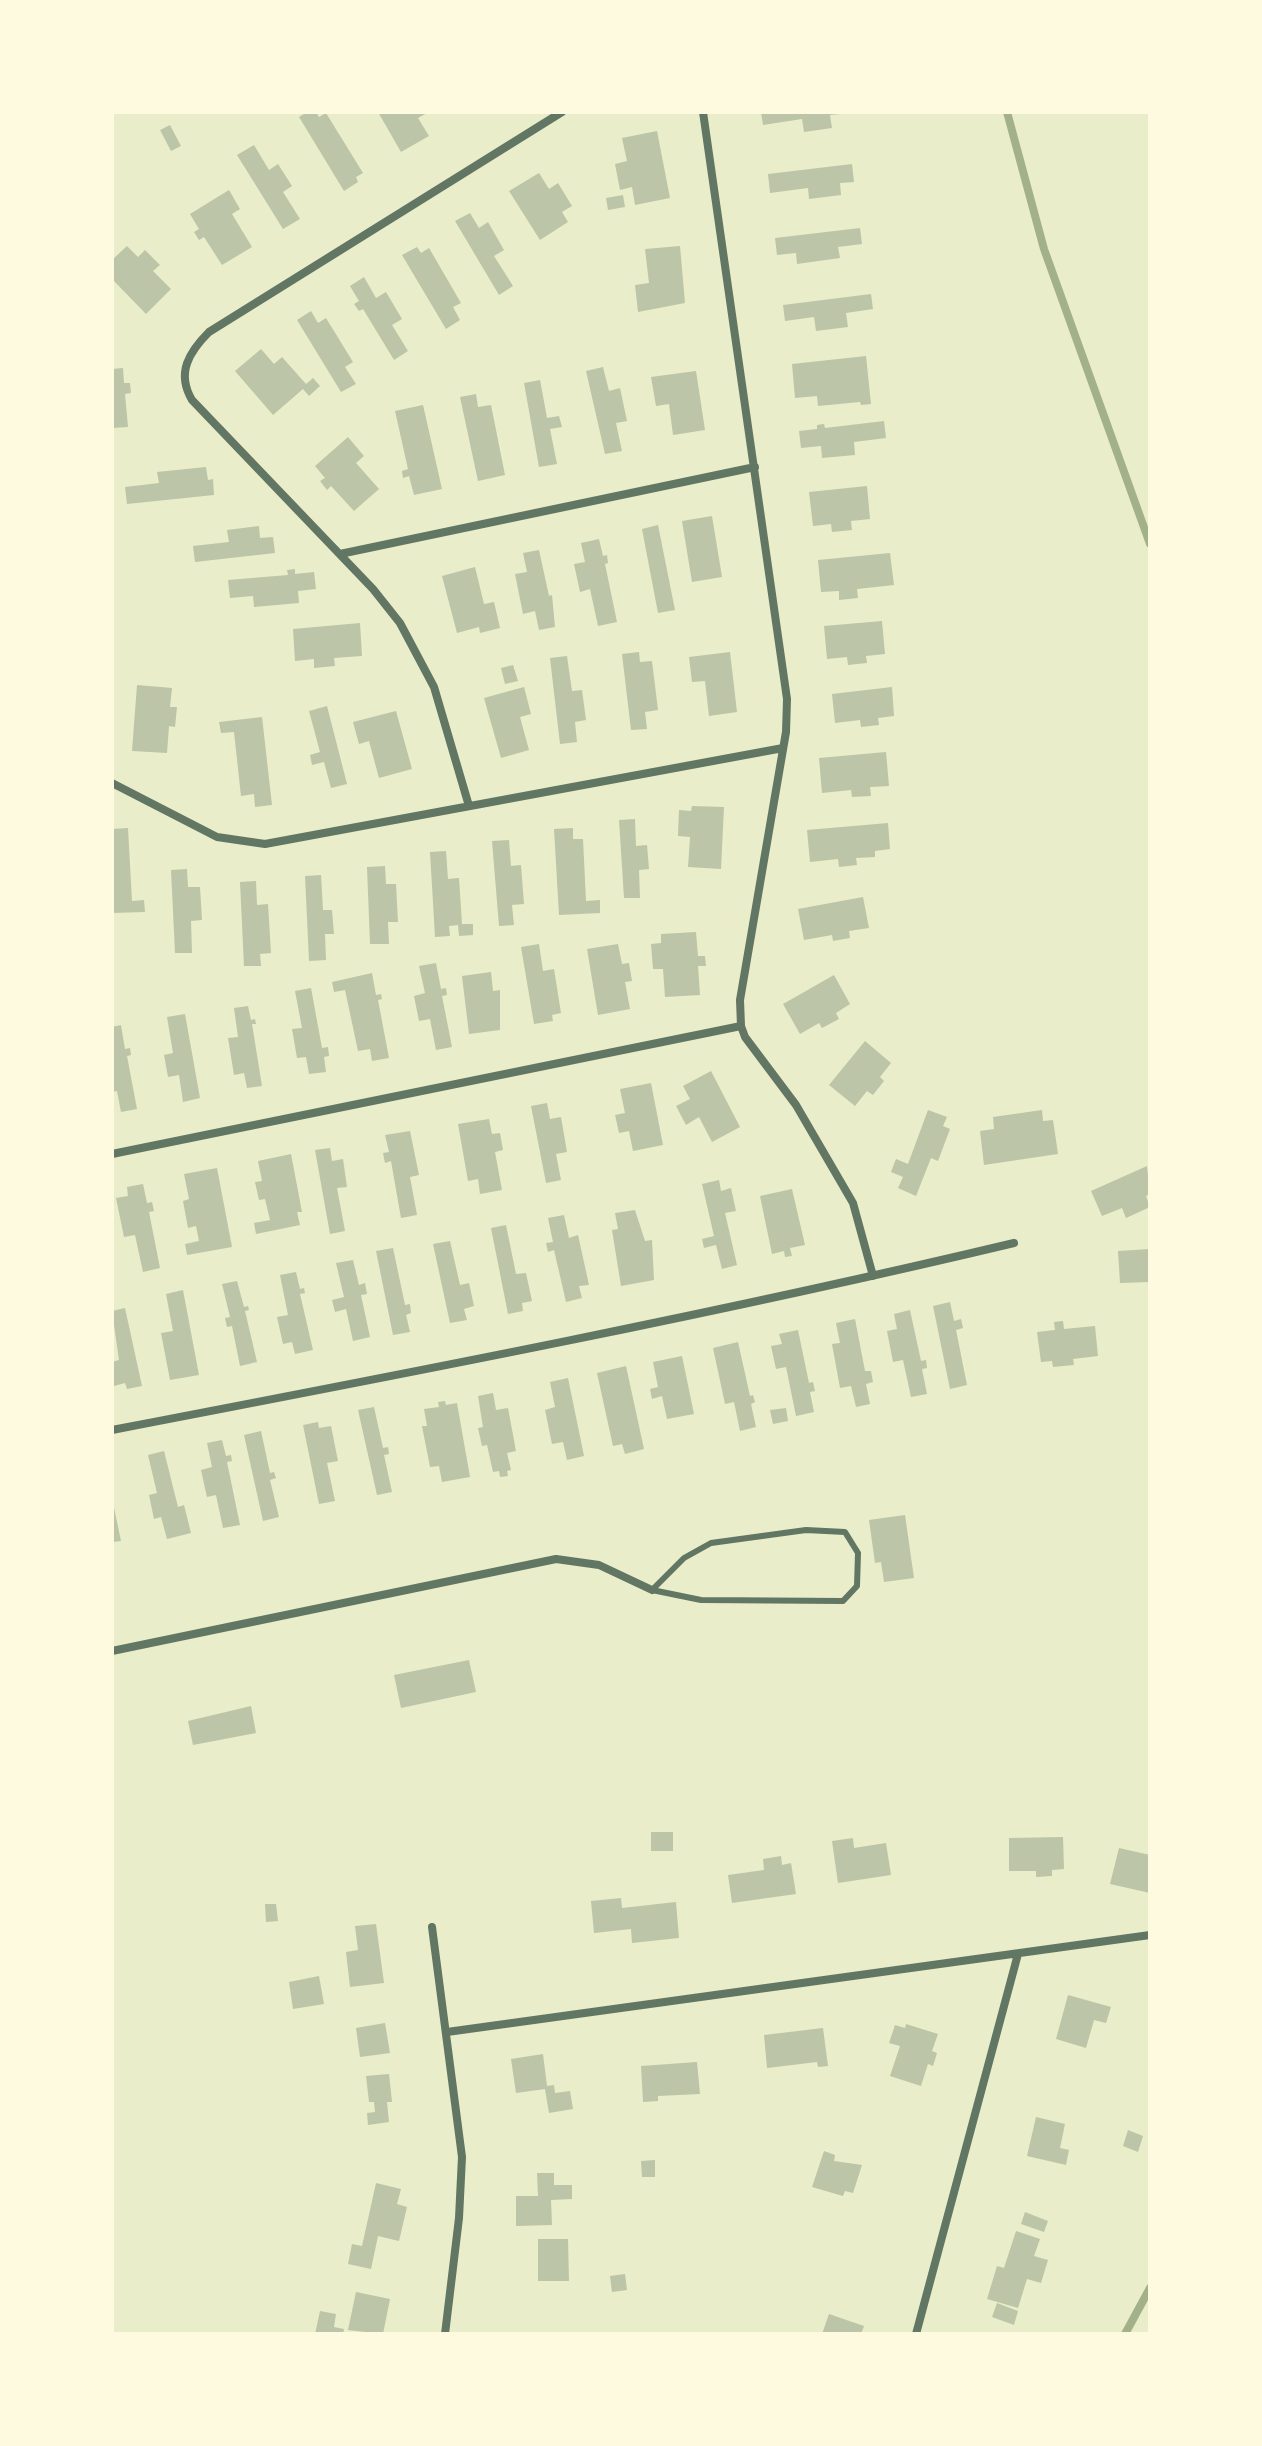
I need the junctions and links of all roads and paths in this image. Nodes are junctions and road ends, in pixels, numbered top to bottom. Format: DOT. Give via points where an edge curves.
graph roads {
  1 [pos="562,112"];
  2 [pos="703,112"];
  3 [pos="755,467"];
  4 [pos="340,554"];
  5 [pos="783,748"];
  6 [pos="112,783"];
  7 [pos="469,806"];
  8 [pos="741,1026"];
  9 [pos="112,1154"];
  10 [pos="1014,1243"];
  11 [pos="873,1276"];
  12 [pos="112,1430"];
  13 [pos="652,1590"];
  14 [pos="112,1651"];
  15 [pos="432,1927"];
  16 [pos="1150,1935"];
  17 [pos="1018,1954"];
  18 [pos="447,2032"];
  19 [pos="445,2334"];
  20 [pos="916,2334"];
  1 -- 4 [label="street" via="209,332 190,353 185,378 192,400"];
  2 -- 3 [label="street"];
  3 -- 4 [label="street"];
  3 -- 5 [label="street" via="786,683"];
  4 -- 7 [label="street" via="387,606 424,666"];
  5 -- 7 [label="street"];
  5 -- 8 [label="street" via="740,1000"];
  6 -- 7 [label="street" via="201,831 249,843"];
  8 -- 9 [label="street"];
  8 -- 11 [label="street" via="752,1049 796,1105 847,1193 862,1226"];
  10 -- 11 [label="street"];
  11 -- 12 [label="street"];
  13 -- 13 [label="lane" via="684,1558 711,1543 806,1530 845,1532 858,1553 857,1586 843,1601 701,1600"];
  13 -- 14 [label="street" via="599,1565 556,1559"];
  15 -- 18 [label="street"];
  16 -- 17 [label="street"];
  17 -- 18 [label="street"];
  17 -- 20 [label="street"];
  18 -- 19 [label="street" via="462,2157"];
}
